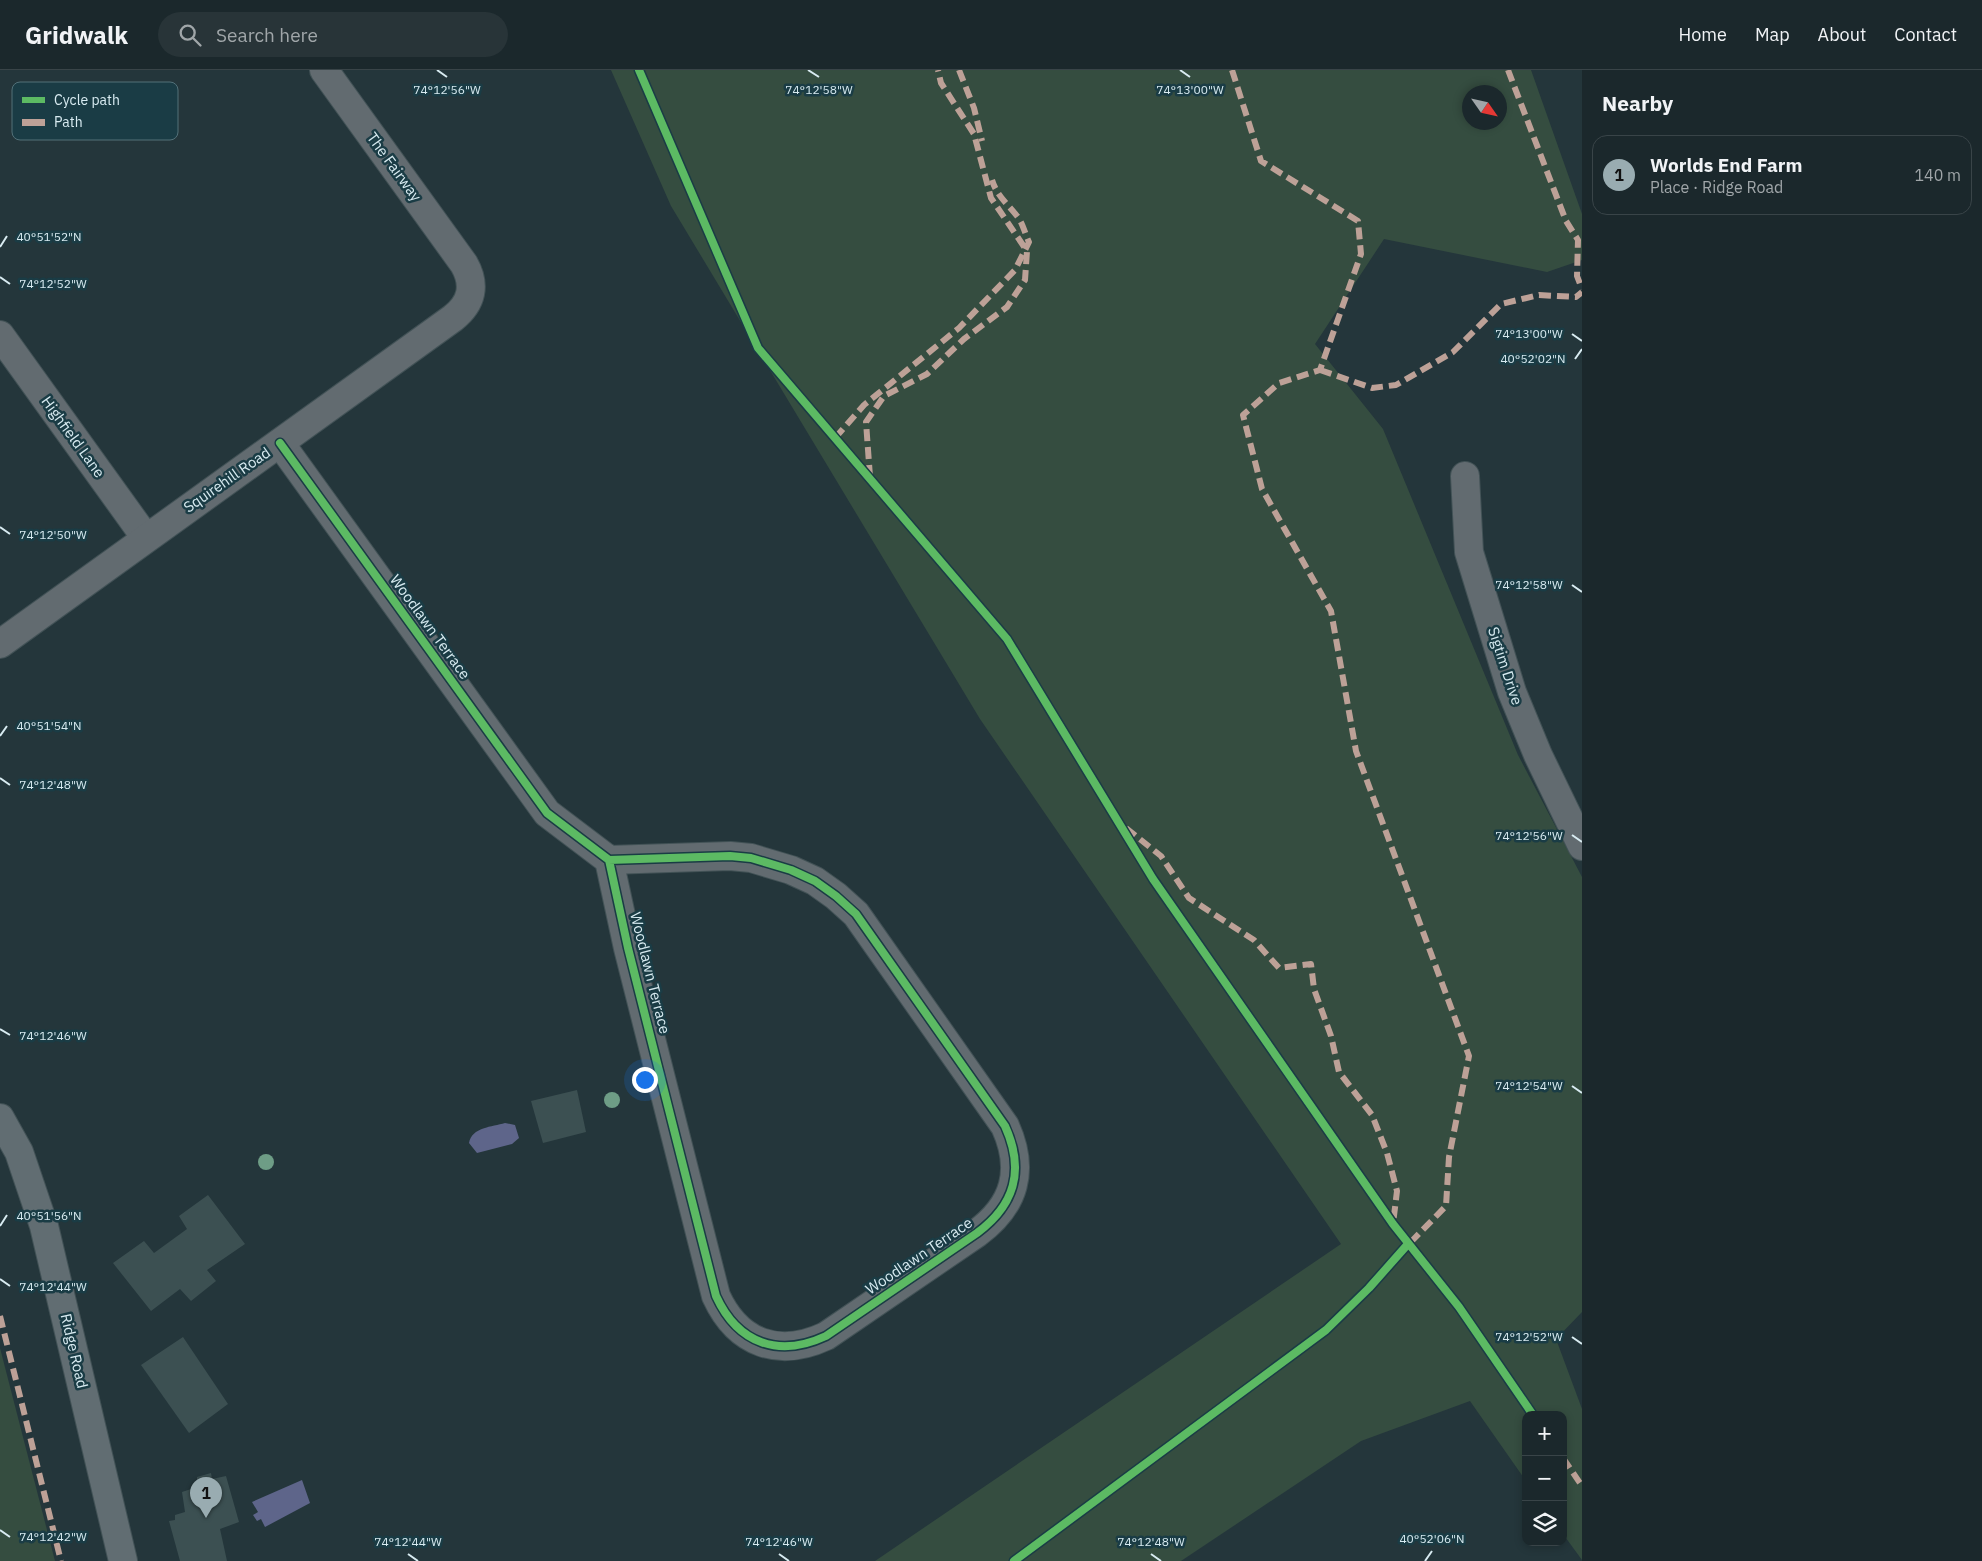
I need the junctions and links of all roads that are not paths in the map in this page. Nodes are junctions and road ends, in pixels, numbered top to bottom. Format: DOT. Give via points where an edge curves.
graph roads {
  1 [pos="324,70"];
  2 [pos="464,264"];
  3 [pos="0,335"];
  4 [pos="280,443"];
  5 [pos="1465,476"];
  6 [pos="146,538"];
  7 [pos="0,644"];
  8 [pos="1582,846"];
  9 [pos="609,860"];
  10 [pos="0,1118"];
  11 [pos="123,1561"];
  1 -- 2 [label="street, The Fairway"];
  2 -- 4 [label="street, Squirehill Road" via="471,291 462,311"];
  3 -- 6 [label="street, Highfield Lane"];
  4 -- 6 [label="street, Squirehill Road"];
  4 -- 9 [label="street, Woodlawn Terrace" via="548,812"];
  5 -- 8 [label="street, Sigtim Drive" via="1469,552 1512,692"];
  6 -- 7 [label="street, Squirehill Road"];
  9 -- 9 [label="street, Woodlawn Terrace" via="628,948 716,1296 733,1324 760,1342 776,1346 810,1343 826,1336 977,1233 999,1213 1013,1187 1016,1172 1015,1156 1005,1126 856,914 815,881 751,858"];
  10 -- 11 [label="main road, Ridge Road" via="19,1152 44,1226"];
}
